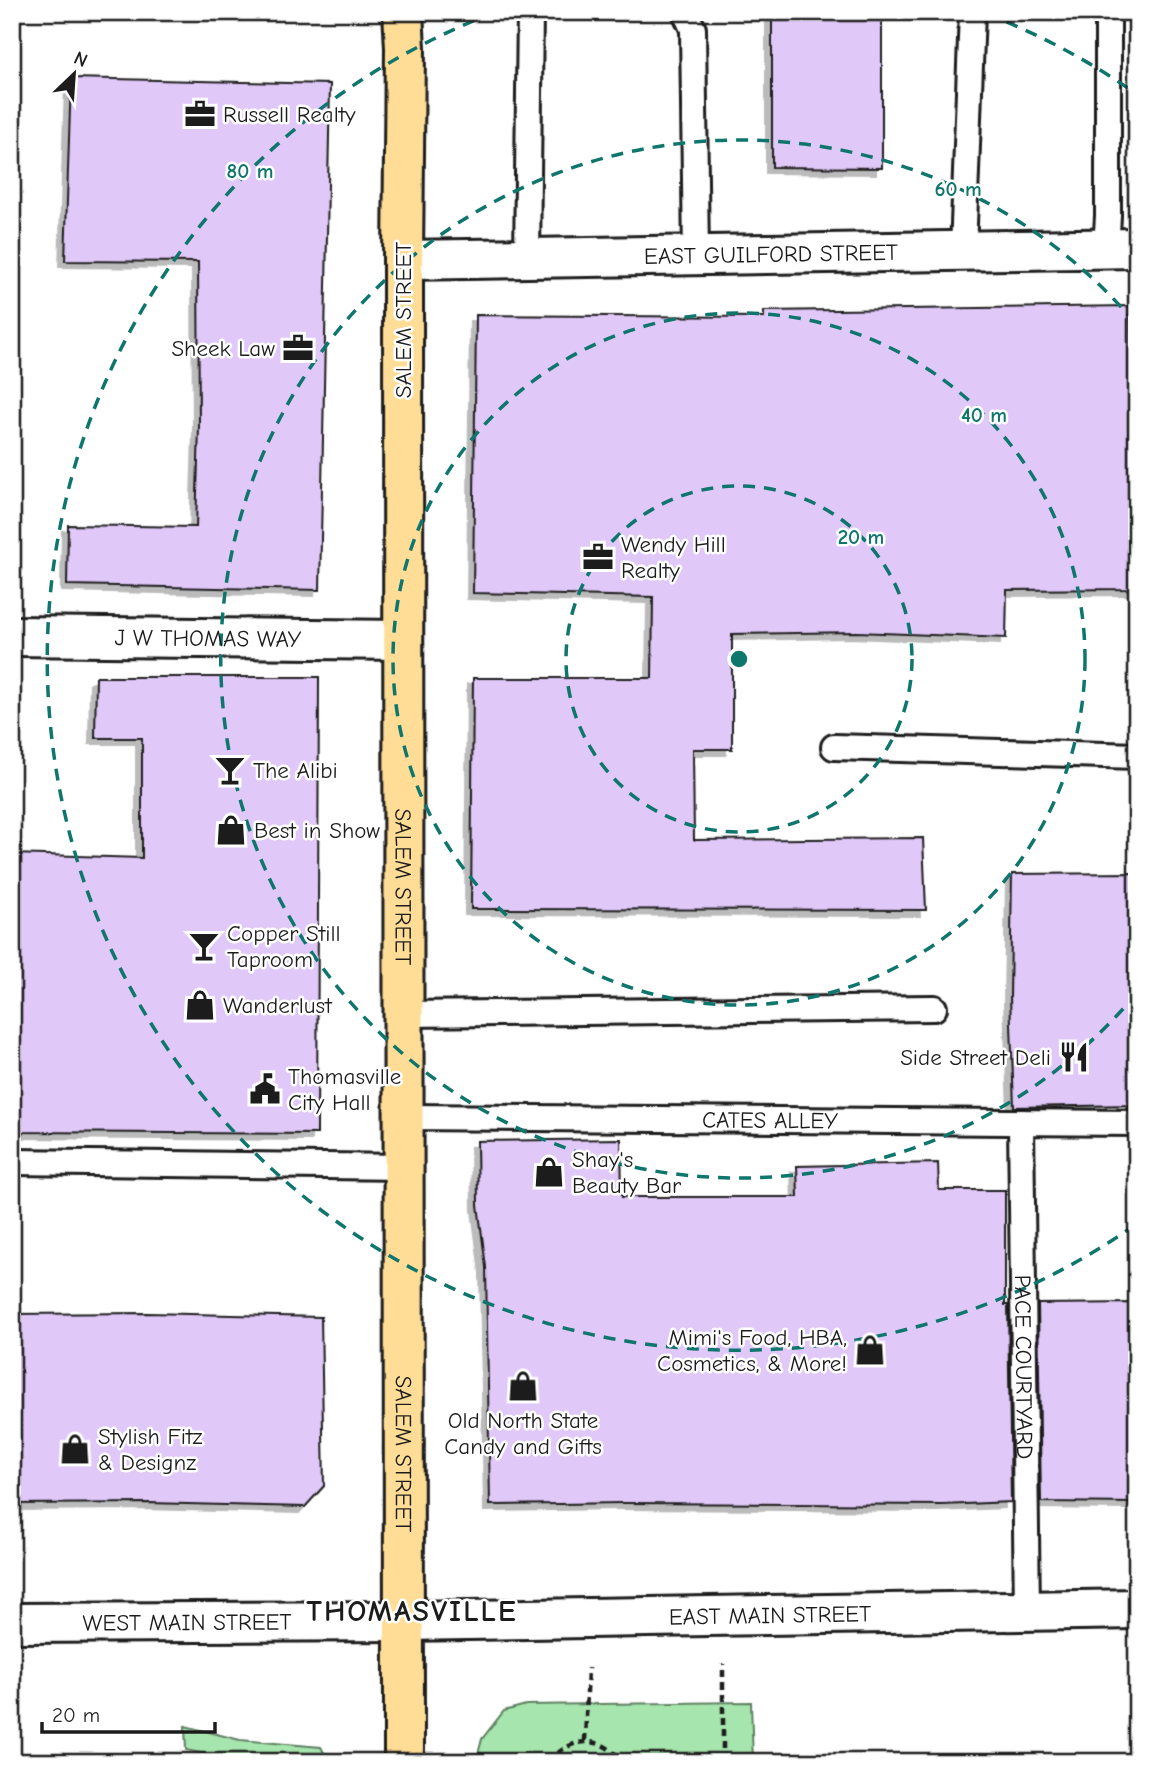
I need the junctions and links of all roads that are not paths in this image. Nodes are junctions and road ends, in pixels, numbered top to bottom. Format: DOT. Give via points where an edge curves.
graph roads {
  1 [pos="403,12"];
  2 [pos="530,12"];
  3 [pos="685,12"];
  4 [pos="972,12"];
  5 [pos="1108,12"];
  6 [pos="1121,249"];
  7 [pos="963,251"];
  8 [pos="696,256"];
  9 [pos="527,257"];
  10 [pos="403,260"];
  11 [pos="12,636"];
  12 [pos="403,640"];
  13 [pos="834,747"];
  14 [pos="1137,756"];
  15 [pos="934,1008"];
  16 [pos="403,1014"];
  17 [pos="404,1117"];
  18 [pos="1021,1122"];
  19 [pos="1137,1123"];
  20 [pos="12,1162"];
  21 [pos="404,1167"];
  22 [pos="1137,1609"];
  23 [pos="1027,1611"];
  24 [pos="404,1621"];
  25 [pos="12,1623"];
  26 [pos="404,1762"];
  1 -- 10 [label="main road, SALEM STREET"];
  2 -- 9 [label="lane"];
  3 -- 8 [label="lane" via="693,29"];
  4 -- 7 [label="lane"];
  5 -- 6 [label="lane" via="1108,216"];
  6 -- 7 [label="main road, EAST GUILFORD STREET"];
  7 -- 8 [label="main road, EAST GUILFORD STREET"];
  8 -- 9 [label="main road, EAST GUILFORD STREET"];
  9 -- 10 [label="main road, EAST GUILFORD STREET"];
  10 -- 12 [label="main road, SALEM STREET"];
  11 -- 12 [label="main road, J W THOMAS WAY"];
  12 -- 16 [label="main road, SALEM STREET"];
  13 -- 14 [label="lane"];
  15 -- 16 [label="lane"];
  16 -- 17 [label="main road, SALEM STREET"];
  17 -- 18 [label="lane, CATES ALLEY"];
  17 -- 21 [label="main road, SALEM STREET"];
  18 -- 19 [label="lane, CATES ALLEY"];
  18 -- 23 [label="lane, PACE COURTYARD"];
  20 -- 21 [label="lane"];
  21 -- 24 [label="main road, SALEM STREET"];
  22 -- 23 [label="main road, EAST MAIN STREET"];
  23 -- 24 [label="main road, EAST MAIN STREET"];
  24 -- 25 [label="main road, WEST MAIN STREET"];
  24 -- 26 [label="main road, SALEM STREET"];
}
